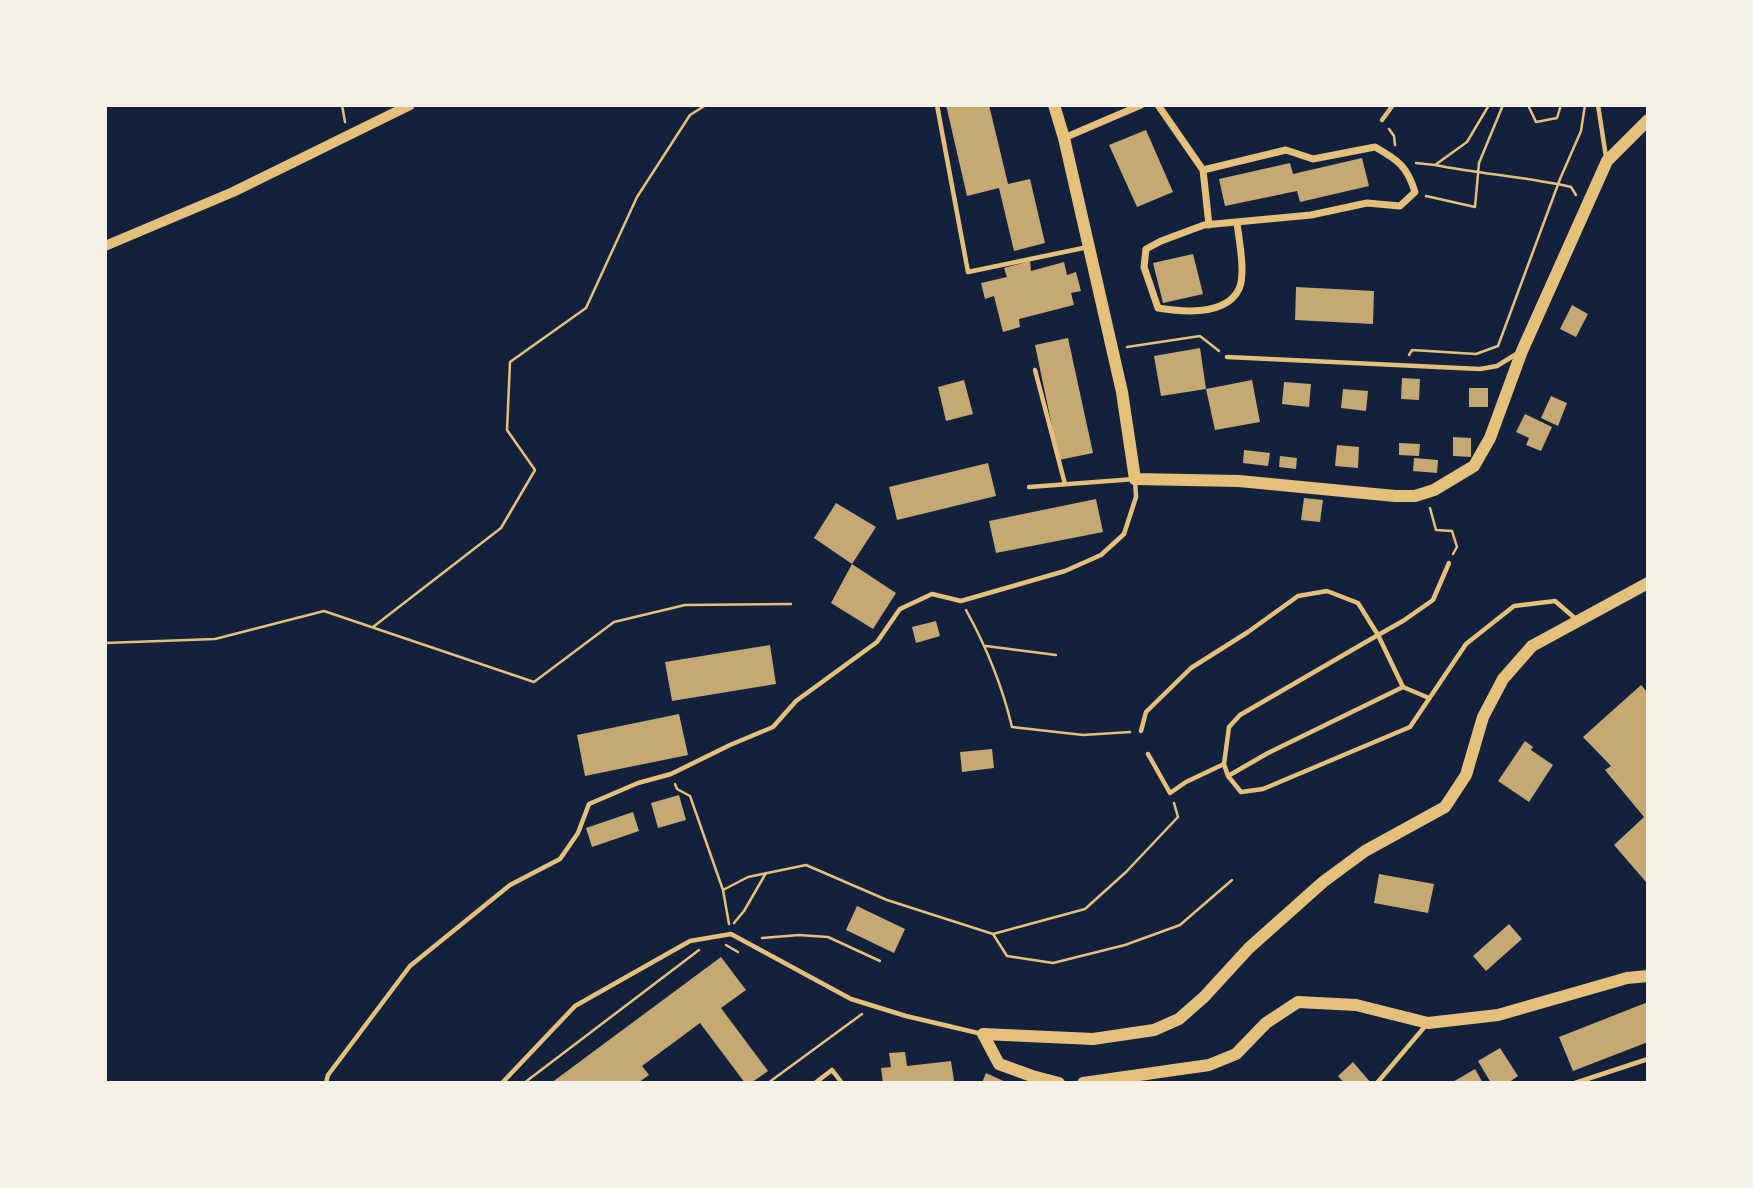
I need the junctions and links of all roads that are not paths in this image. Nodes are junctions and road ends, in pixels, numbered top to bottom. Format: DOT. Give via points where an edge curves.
graph roads {
  1 [pos="410,105"];
  2 [pos="937,105"];
  3 [pos="1054,105"];
  4 [pos="1141,105"];
  5 [pos="1157,105"];
  6 [pos="1393,105"];
  7 [pos="1598,105"];
  8 [pos="1382,120"];
  9 [pos="1648,120"];
  10 [pos="1064,138"];
  11 [pos="1607,161"];
  12 [pos="1203,170"];
  13 [pos="1237,223"];
  14 [pos="1209,225"];
  15 [pos="105,246"];
  16 [pos="1089,247"];
  17 [pos="1522,351"];
  18 [pos="1227,357"];
  19 [pos="1035,370"];
  20 [pos="1135,479"];
  21 [pos="1065,484"];
  22 [pos="1029,487"];
  23 [pos="1448,563"];
  24 [pos="1648,583"];
  25 [pos="1577,620"];
  26 [pos="1378,635"];
  27 [pos="1403,687"];
  28 [pos="1429,698"];
  29 [pos="1141,731"];
  30 [pos="1148,754"];
  31 [pos="1224,764"];
  32 [pos="1228,776"];
  33 [pos="1648,975"];
  34 [pos="1428,1023"];
  35 [pos="983,1034"];
  36 [pos="1648,1059"];
  37 [pos="326,1083"];
  38 [pos="502,1083"];
  39 [pos="815,1083"];
  40 [pos="842,1083"];
  41 [pos="1059,1083"];
  42 [pos="1083,1083"];
  43 [pos="1377,1083"];
  44 [pos="1576,1083"];
  1 -- 15 [label="street" via="233,192"];
  2 -- 16 [label="lane" via="968,272"];
  3 -- 10 [label="main road"];
  4 -- 10 [label="street"];
  5 -- 12 [label="street"];
  6 -- 8 [label="lane"];
  7 -- 11 [label="lane"];
  9 -- 11 [label="main road"];
  10 -- 16 [label="main road"];
  11 -- 17 [label="main road"];
  12 -- 13 [label="street" via="1286,150 1313,159 1375,147 1396,159 1409,174 1415,192 1400,206 1367,203"];
  12 -- 14 [label="street"];
  13 -- 14 [label="street"];
  13 -- 14 [label="street" via="1239,290 1209,309 1158,308 1144,267 1146,249"];
  16 -- 20 [label="main road" via="1122,392"];
  17 -- 18 [label="lane" via="1497,366 1479,369"];
  17 -- 20 [label="main road" via="1490,439 1474,466 1425,493 1395,496 1239,481"];
  19 -- 21 [label="lane"];
  20 -- 21 [label="lane"];
  20 -- 37 [label="lane" via="1136,497 1124,534 1101,555 961,601 932,594 900,609 877,642 796,701 773,727 671,774 589,804 578,833 560,859 509,885 411,966 328,1074"];
  21 -- 22 [label="lane"];
  23 -- 26 [label="lane" via="1433,600"];
  24 -- 25 [label="main road"];
  25 -- 28 [label="lane" via="1555,601 1514,606 1466,644"];
  25 -- 35 [label="main road" via="1532,646 1503,679 1483,717 1466,775 1445,807 1364,851 1323,881 1179,1019 1154,1030 1093,1039"];
  26 -- 27 [label="lane"];
  26 -- 29 [label="lane" via="1358,603 1327,591 1298,596 1191,668 1146,712"];
  26 -- 31 [label="lane" via="1240,715 1229,727"];
  27 -- 28 [label="lane"];
  27 -- 32 [label="lane"];
  28 -- 32 [label="lane" via="1410,727 1263,789 1241,792"];
  30 -- 31 [label="lane" via="1170,793"];
  31 -- 32 [label="lane"];
  33 -- 34 [label="main road" via="1498,1015"];
  34 -- 42 [label="main road" via="1356,1005 1298,1002 1266,1023 1236,1054 1209,1065"];
  34 -- 43 [label="lane"];
  35 -- 38 [label="lane" via="851,999 731,934 690,941 575,1006"];
  35 -- 41 [label="main road" via="999,1064"];
  36 -- 44 [label="lane"];
  39 -- 40 [label="lane" via="832,1070"];
}
